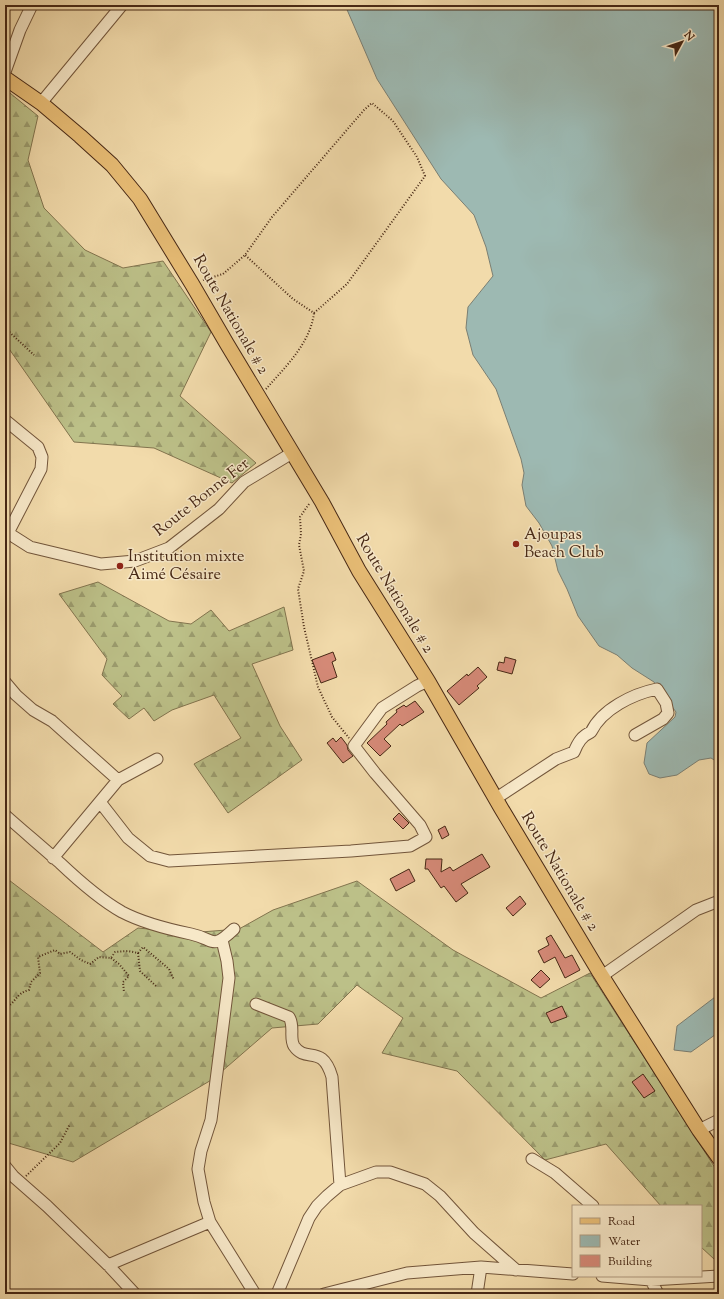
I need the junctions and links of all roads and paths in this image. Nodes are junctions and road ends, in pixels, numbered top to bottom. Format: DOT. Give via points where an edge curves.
graph roads {
  1 [pos="32,5"];
  2 [pos="122,5"];
  3 [pos="5,72"];
  4 [pos="5,78"];
  5 [pos="41,103"];
  6 [pos="245,255"];
  7 [pos="192,284"];
  8 [pos="314,313"];
  9 [pos="5,328"];
  10 [pos="34,355"];
  11 [pos="259,398"];
  12 [pos="5,420"];
  13 [pos="292,453"];
  14 [pos="316,493"];
  15 [pos="428,681"];
  16 [pos="5,682"];
  17 [pos="635,735"];
  18 [pos="354,746"];
  19 [pos="157,759"];
  20 [pos="118,780"];
  21 [pos="496,798"];
  22 [pos="100,802"];
  23 [pos="5,815"];
  24 [pos="54,858"];
  25 [pos="719,901"];
  26 [pos="234,929"];
  27 [pos="222,940"];
  28 [pos="138,953"];
  29 [pos="111,958"];
  30 [pos="602,976"];
  31 [pos="174,980"];
  32 [pos="156,986"];
  33 [pos="124,992"];
  34 [pos="256,1004"];
  35 [pos="5,1008"];
  36 [pos="719,1120"];
  37 [pos="70,1124"];
  38 [pos="699,1130"];
  39 [pos="719,1158"];
  40 [pos="532,1159"];
  41 [pos="5,1166"];
  42 [pos="20,1182"];
  43 [pos="340,1185"];
  44 [pos="592,1205"];
  45 [pos="210,1222"];
  46 [pos="108,1265"];
  47 [pos="481,1267"];
  48 [pos="516,1270"];
  49 [pos="572,1274"];
  50 [pos="702,1276"];
  51 [pos="719,1276"];
  52 [pos="626,1277"];
  53 [pos="684,1277"];
  54 [pos="650,1278"];
  55 [pos="135,1294"];
  56 [pos="255,1294"];
  57 [pos="277,1294"];
  58 [pos="324,1294"];
  59 [pos="477,1294"];
  60 [pos="658,1294"];
  1 -- 3 [label="street"];
  2 -- 5 [label="street"];
  4 -- 5 [label="main road, Route Nationale # 2"];
  5 -- 7 [label="main road, Route Nationale # 2" via="112,165 140,199"];
  6 -- 7 [label="path" via="223,274"];
  6 -- 8 [label="path" via="293,299"];
  6 -- 8 [label="path" via="272,217 372,103 393,121 417,157 425,176 347,284"];
  7 -- 11 [label="main road, Route Nationale # 2"];
  8 -- 11 [label="path" via="309,332 295,356"];
  9 -- 10 [label="path"];
  11 -- 13 [label="main road, Route Nationale # 2"];
  12 -- 13 [label="street, Route Bonne Fer" via="38,447 42,457 41,469 8,533 30,547 101,564 135,561 169,548 219,509 244,482"];
  13 -- 14 [label="main road, Route Nationale # 2"];
  14 -- 15 [label="main road, Route Nationale # 2" via="359,571"];
  14 -- 18 [label="path" via="300,517 299,545 304,571 298,589 318,687 332,717"];
  15 -- 18 [label="street" via="382,708"];
  15 -- 21 [label="main road, Route Nationale # 2"];
  16 -- 20 [label="street" via="16,695 52,721"];
  17 -- 21 [label="street" via="663,719 668,713 666,703 657,689 641,693 614,706 595,724 591,732 584,735 574,752 556,759"];
  18 -- 22 [label="street" via="420,825 426,837 410,846 169,861 150,856 128,838"];
  19 -- 20 [label="street"];
  20 -- 22 [label="street"];
  21 -- 30 [label="main road, Route Nationale # 2"];
  22 -- 24 [label="street"];
  23 -- 24 [label="street"];
  24 -- 27 [label="street" via="102,900 122,912 212,942"];
  25 -- 30 [label="street" via="696,910"];
  26 -- 27 [label="street"];
  27 -- 45 [label="street" via="229,978 211,1120 198,1169"];
  28 -- 29 [label="path" via="115,952"];
  28 -- 31 [label="path" via="143,947 169,969"];
  28 -- 32 [label="path" via="140,971"];
  29 -- 33 [label="path" via="129,976 123,982"];
  29 -- 35 [label="path" via="99,957 90,964 70,952 60,954 55,950 38,957 40,973 29,990 21,992"];
  30 -- 38 [label="main road, Route Nationale # 2"];
  34 -- 43 [label="street" via="289,1016 293,1045 303,1054 318,1056 327,1064 332,1077"];
  36 -- 38 [label="street"];
  37 -- 42 [label="path" via="60,1143"];
  38 -- 39 [label="main road, Route Nationale # 2"];
  40 -- 44 [label="street" via="556,1173"];
  41 -- 42 [label="street"];
  42 -- 46 [label="street"];
  43 -- 48 [label="street" via="376,1172 390,1172 425,1184"];
  43 -- 57 [label="street" via="322,1201 309,1218"];
  45 -- 46 [label="street"];
  45 -- 56 [label="street"];
  46 -- 55 [label="street"];
  47 -- 48 [label="street"];
  47 -- 58 [label="street" via="407,1273"];
  47 -- 59 [label="street"];
  48 -- 49 [label="street"];
  50 -- 51 [label="street"];
  52 -- 54 [label="street"];
  53 -- 54 [label="street"];
  54 -- 60 [label="street"];
}
